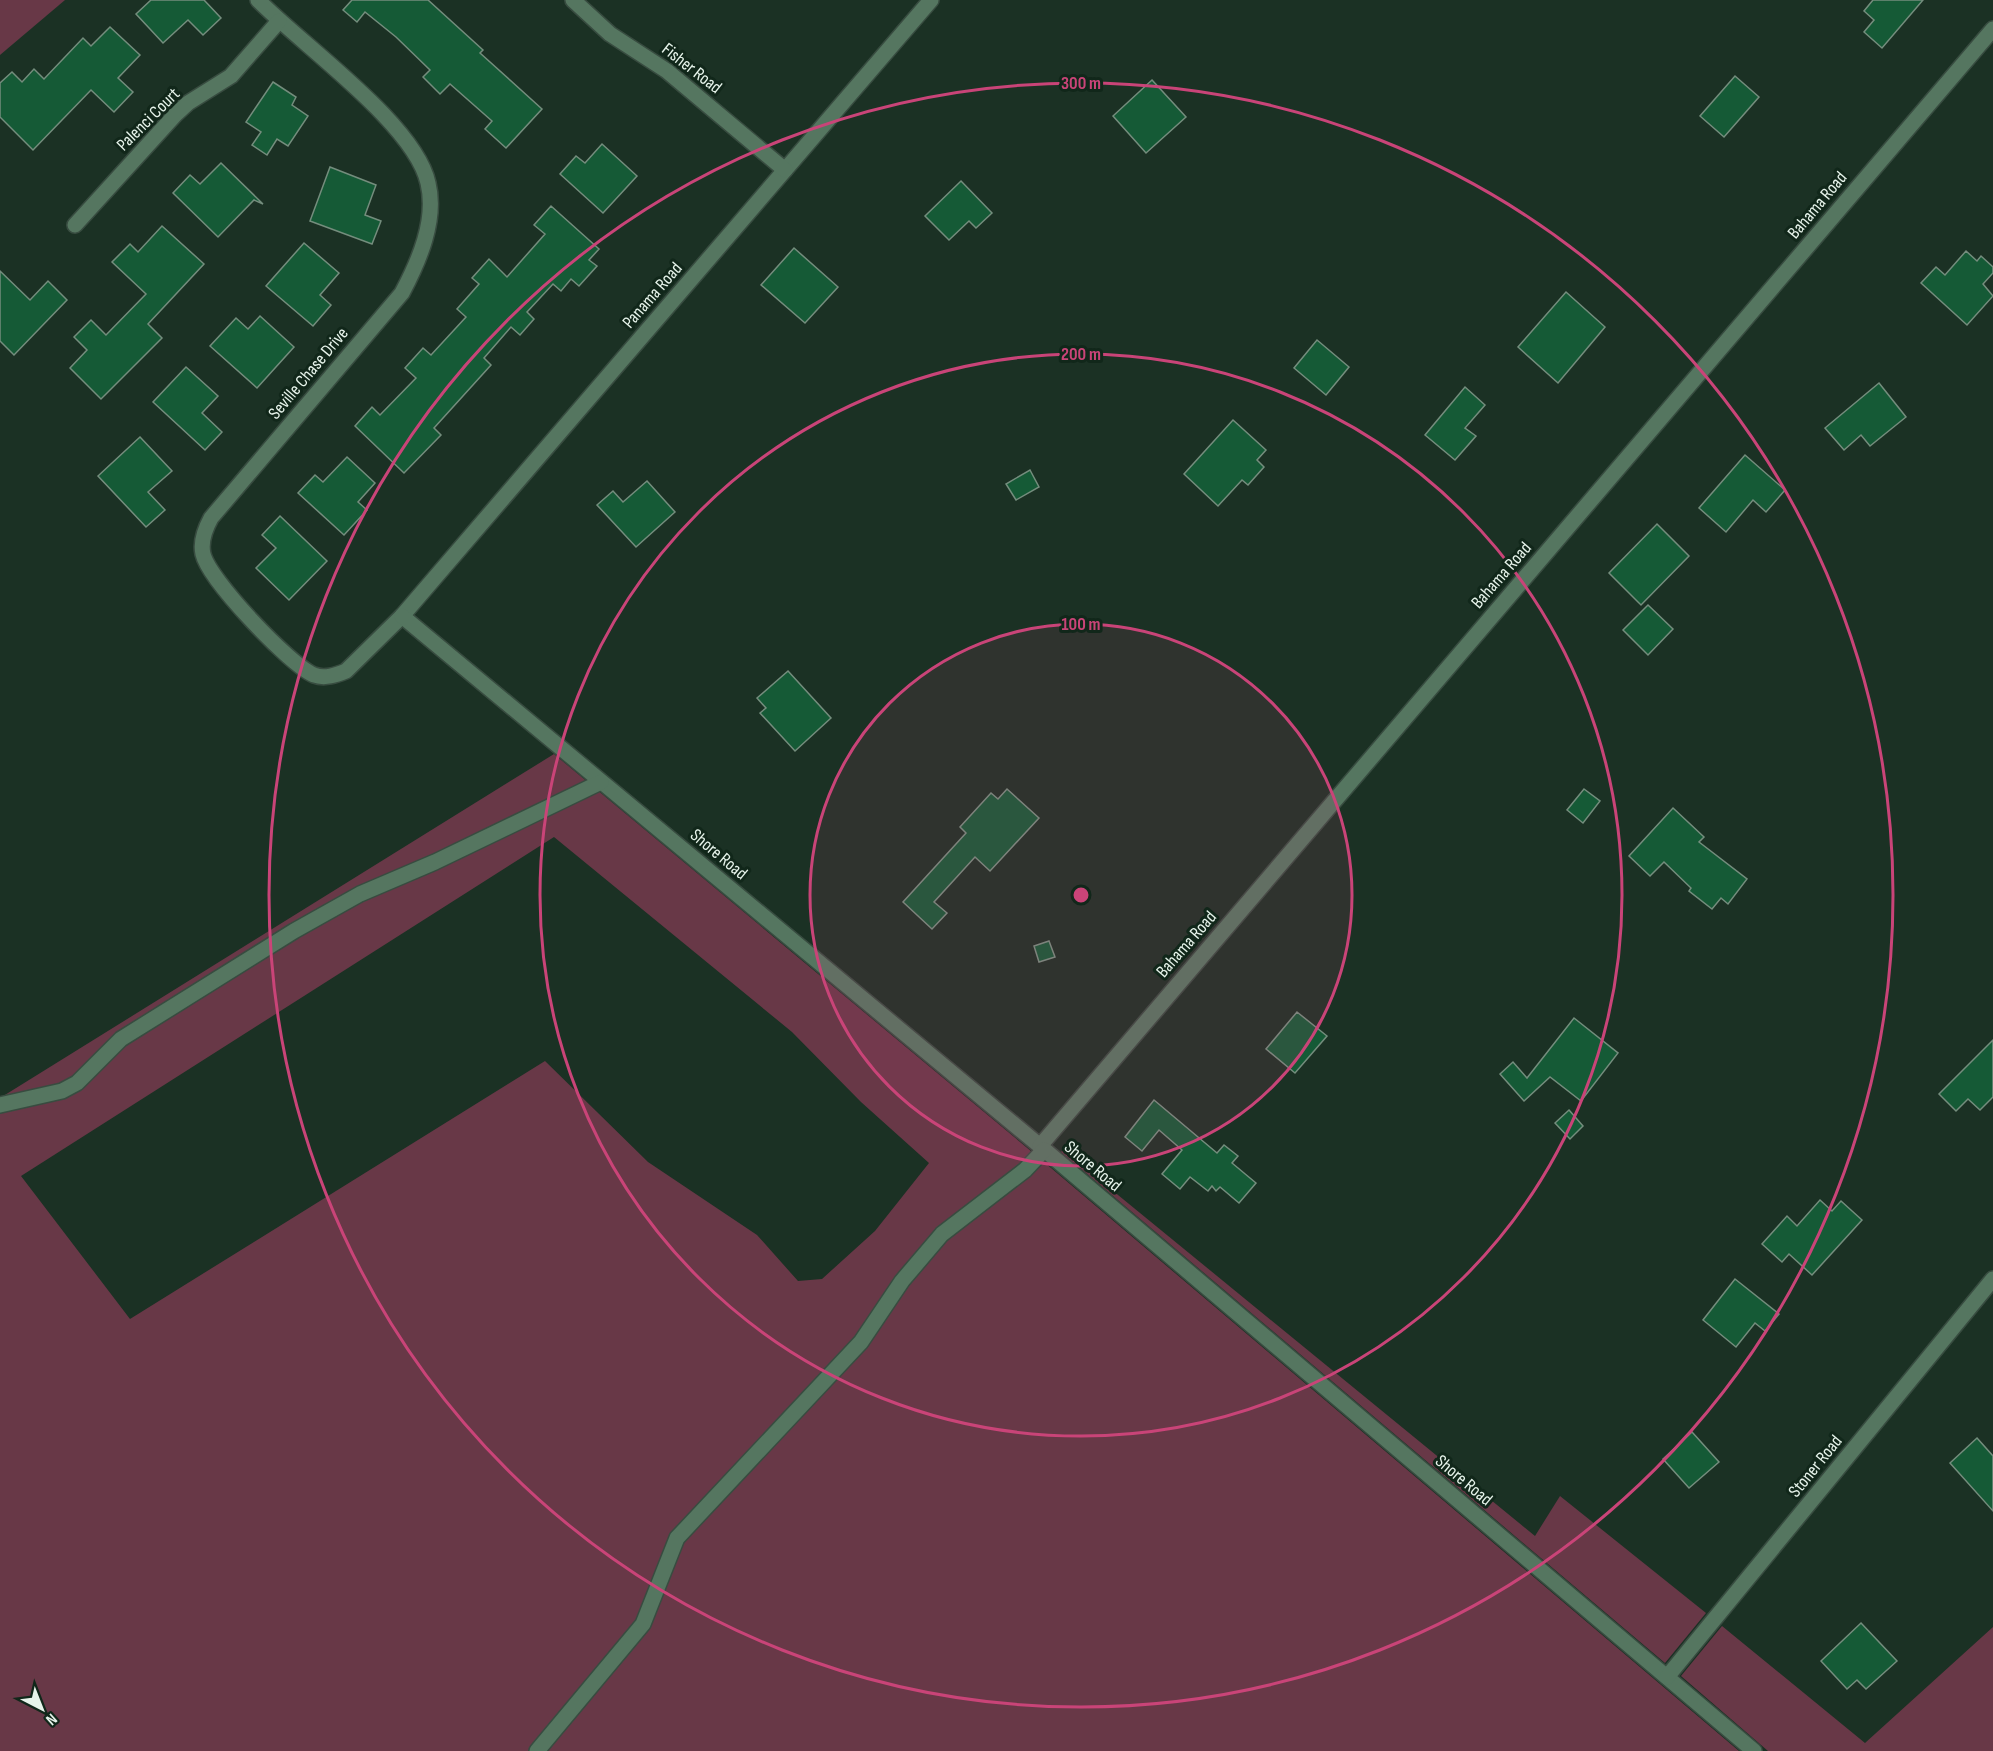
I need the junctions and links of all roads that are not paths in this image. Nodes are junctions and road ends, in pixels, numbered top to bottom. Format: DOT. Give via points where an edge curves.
graph roads {
  1 [pos="258,0"];
  2 [pos="573,0"];
  3 [pos="931,0"];
  4 [pos="279,21"];
  5 [pos="1993,29"];
  6 [pos="785,170"];
  7 [pos="75,225"];
  8 [pos="402,616"];
  9 [pos="601,782"];
  10 [pos="0,1105"];
  11 [pos="1042,1148"];
  12 [pos="1993,1279"];
  13 [pos="1667,1677"];
  14 [pos="537,1751"];
  15 [pos="1754,1751"];
  1 -- 4 [label="street, Seville Chase Drive"];
  2 -- 6 [label="street, Fisher Road" via="610,34 667,71"];
  3 -- 6 [label="street, Panama Road"];
  4 -- 7 [label="street, Palenci Court" via="231,76 175,115"];
  4 -- 8 [label="street, Seville Chase Drive" via="395,125 416,154 428,184 428,221 419,259 402,292 211,518 203,534 202,552 216,580 299,667 317,676 334,676 346,670"];
  5 -- 11 [label="street, Bahama Road"];
  6 -- 8 [label="street, Panama Road"];
  8 -- 9 [label="street, Shore Road"];
  9 -- 10 [label="street" via="360,894 294,931 121,1039 77,1083 62,1091"];
  9 -- 11 [label="street, Shore Road"];
  11 -- 13 [label="street, Shore Road"];
  11 -- 14 [label="street, Bahama Road" via="1025,1170 942,1234 902,1281 861,1342 677,1538 643,1624"];
  12 -- 13 [label="street, Stoner Road"];
  13 -- 15 [label="street, Shore Road"];
}
